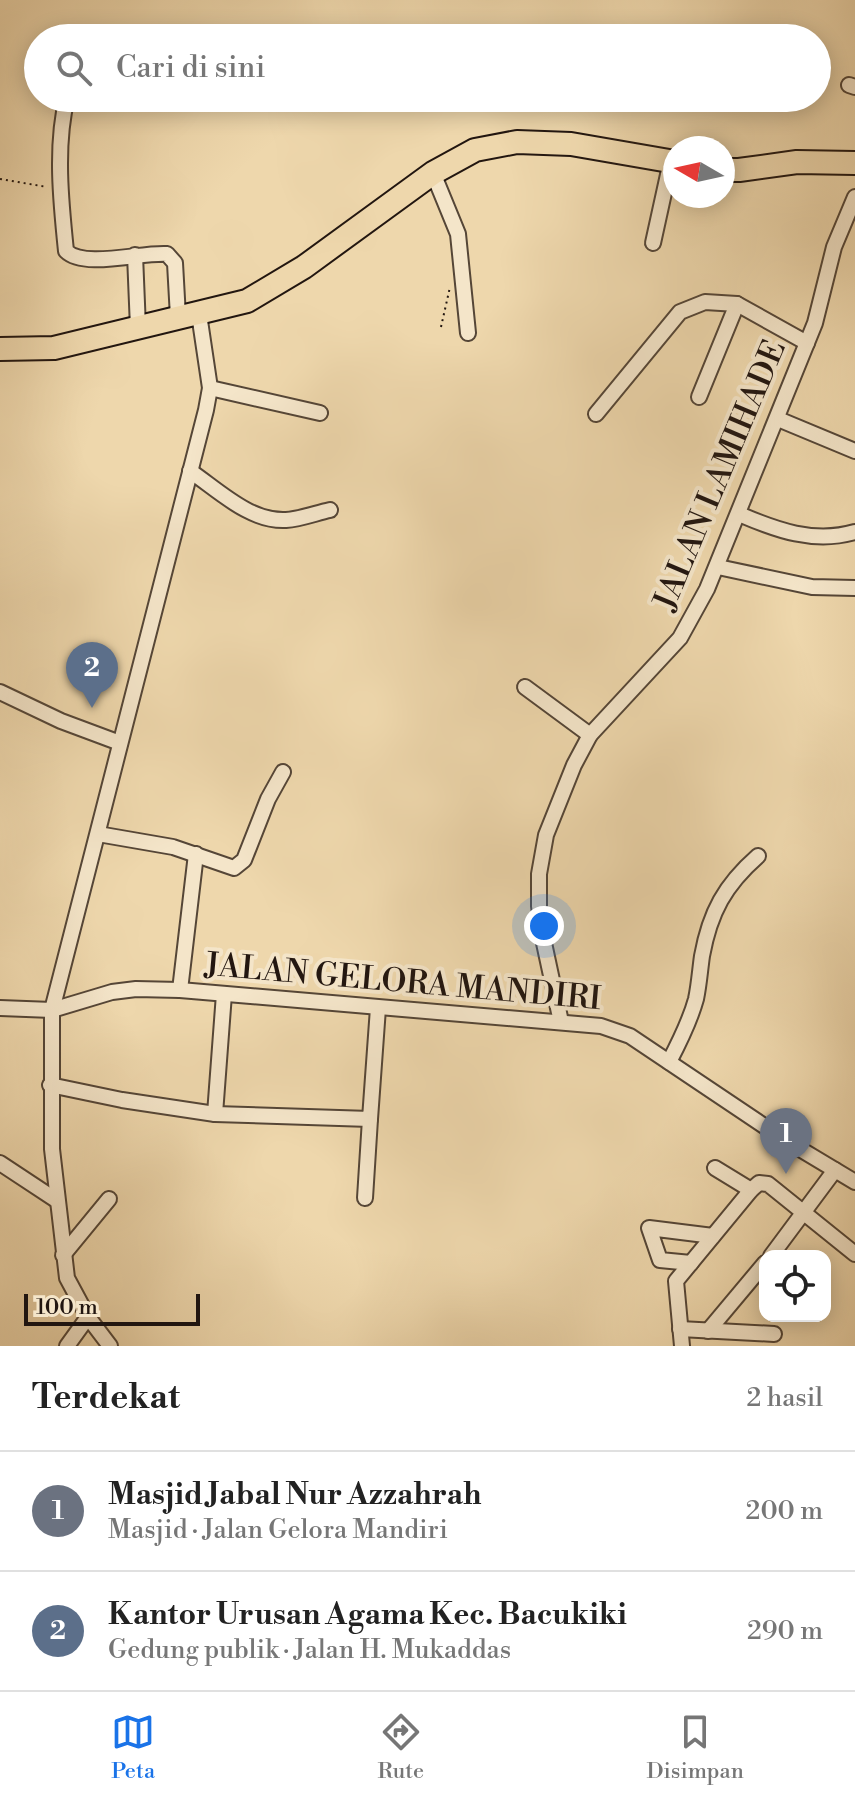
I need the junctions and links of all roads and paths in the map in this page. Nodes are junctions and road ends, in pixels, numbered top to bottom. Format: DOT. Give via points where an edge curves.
graph roads {
  1 [pos="65,112"];
  2 [pos="663,160"];
  3 [pos="855,163"];
  4 [pos="735,170"];
  5 [pos="433,173"];
  6 [pos="0,179"];
  7 [pos="60,189"];
  8 [pos="855,197"];
  9 [pos="663,202"];
  10 [pos="653,243"];
  11 [pos="135,255"];
  12 [pos="737,304"];
  13 [pos="188,316"];
  14 [pos="138,328"];
  15 [pos="468,333"];
  16 [pos="807,343"];
  17 [pos="0,349"];
  18 [pos="210,388"];
  19 [pos="699,397"];
  20 [pos="320,413"];
  21 [pos="596,414"];
  22 [pos="778,419"];
  23 [pos="855,451"];
  24 [pos="190,471"];
  25 [pos="330,510"];
  26 [pos="739,514"];
  27 [pos="855,532"];
  28 [pos="718,567"];
  29 [pos="855,588"];
  30 [pos="525,687"];
  31 [pos="0,692"];
  32 [pos="590,735"];
  33 [pos="120,743"];
  34 [pos="283,772"];
  35 [pos="98,834"];
  36 [pos="196,854"];
  37 [pos="758,856"];
  38 [pos="180,990"];
  39 [pos="224,994"];
  40 [pos="0,1008"];
  41 [pos="378,1008"];
  42 [pos="52,1010"];
  43 [pos="561,1022"];
  44 [pos="669,1062"];
  45 [pos="50,1085"];
  46 [pos="215,1114"];
  47 [pos="370,1119"];
  48 [pos="0,1163"];
  49 [pos="715,1168"];
  50 [pos="835,1170"];
  51 [pos="855,1182"];
  52 [pos="751,1190"];
  53 [pos="365,1198"];
  54 [pos="109,1199"];
  55 [pos="56,1200"];
  56 [pos="805,1214"];
  57 [pos="713,1236"];
  58 [pos="777,1250"];
  59 [pos="855,1254"];
  60 [pos="63,1255"];
  61 [pos="691,1263"];
  62 [pos="759,1271"];
  63 [pos="88,1317"];
  64 [pos="680,1329"];
  65 [pos="708,1331"];
  66 [pos="774,1334"];
  67 [pos="67,1346"];
  68 [pos="110,1346"];
  69 [pos="682,1346"];
  1 -- 7 [label="street"];
  2 -- 5 [label="highway" via="590,146 517,142 475,150"];
  3 -- 4 [label="highway" via="797,162"];
  5 -- 13 [label="highway" via="263,294"];
  5 -- 15 [label="street" via="458,234"];
  6 -- 7 [label="path"];
  7 -- 11 [label="street" via="69,255"];
  8 -- 16 [label="street, JALAN LAMIHADE" via="834,247"];
  9 -- 10 [label="street"];
  11 -- 13 [label="street" via="173,258"];
  11 -- 14 [label="street"];
  12 -- 16 [label="street"];
  12 -- 19 [label="street"];
  12 -- 21 [label="street" via="705,302 680,312"];
  13 -- 14 [label="highway"];
  13 -- 18 [label="street"];
  14 -- 17 [label="highway" via="54,348"];
  16 -- 22 [label="street, JALAN LAMIHADE"];
  18 -- 20 [label="street"];
  18 -- 24 [label="street"];
  22 -- 23 [label="street"];
  22 -- 26 [label="street, JALAN LAMIHADE"];
  24 -- 25 [label="street" via="260,515 286,520"];
  24 -- 33 [label="street"];
  26 -- 27 [label="street" via="809,536"];
  26 -- 28 [label="street, JALAN LAMIHADE"];
  28 -- 29 [label="street" via="812,587"];
  28 -- 32 [label="street, JALAN LAMIHADE" via="680,638"];
  30 -- 32 [label="street"];
  31 -- 33 [label="street"];
  32 -- 43 [label="street, JALAN LAMIHADE" via="553,814 539,874 544,943"];
  33 -- 35 [label="street"];
  34 -- 36 [label="street" via="241,865 234,868"];
  35 -- 36 [label="street"];
  35 -- 42 [label="street"];
  36 -- 38 [label="street"];
  37 -- 44 [label="street" via="726,887 718,904 696,996"];
  38 -- 39 [label="street, JALAN GELORA MANDIRI"];
  38 -- 42 [label="street, JALAN GELORA MANDIRI" via="112,992"];
  39 -- 41 [label="street, JALAN GELORA MANDIRI"];
  39 -- 46 [label="street"];
  40 -- 42 [label="street, JALAN GELORA MANDIRI"];
  41 -- 43 [label="street, JALAN GELORA MANDIRI"];
  41 -- 47 [label="street"];
  42 -- 45 [label="street"];
  43 -- 44 [label="street, JALAN GELORA MANDIRI" via="617,1030"];
  44 -- 50 [label="street, JALAN GELORA MANDIRI"];
  45 -- 46 [label="street"];
  45 -- 55 [label="street"];
  46 -- 47 [label="street"];
  47 -- 53 [label="street"];
  48 -- 55 [label="street"];
  49 -- 52 [label="street"];
  50 -- 51 [label="street, JALAN GELORA MANDIRI"];
  50 -- 56 [label="street"];
  52 -- 56 [label="street" via="768,1184"];
  52 -- 57 [label="street"];
  54 -- 60 [label="street"];
  55 -- 60 [label="street"];
  56 -- 58 [label="street"];
  56 -- 59 [label="street"];
  57 -- 61 [label="street"];
  57 -- 61 [label="street" via="649,1228 660,1260"];
  60 -- 63 [label="street" via="67,1278"];
  61 -- 64 [label="street" via="676,1281"];
  62 -- 65 [label="street"];
  63 -- 67 [label="street"];
  63 -- 68 [label="street"];
  64 -- 65 [label="street"];
  64 -- 69 [label="street"];
  65 -- 66 [label="street"];
}
